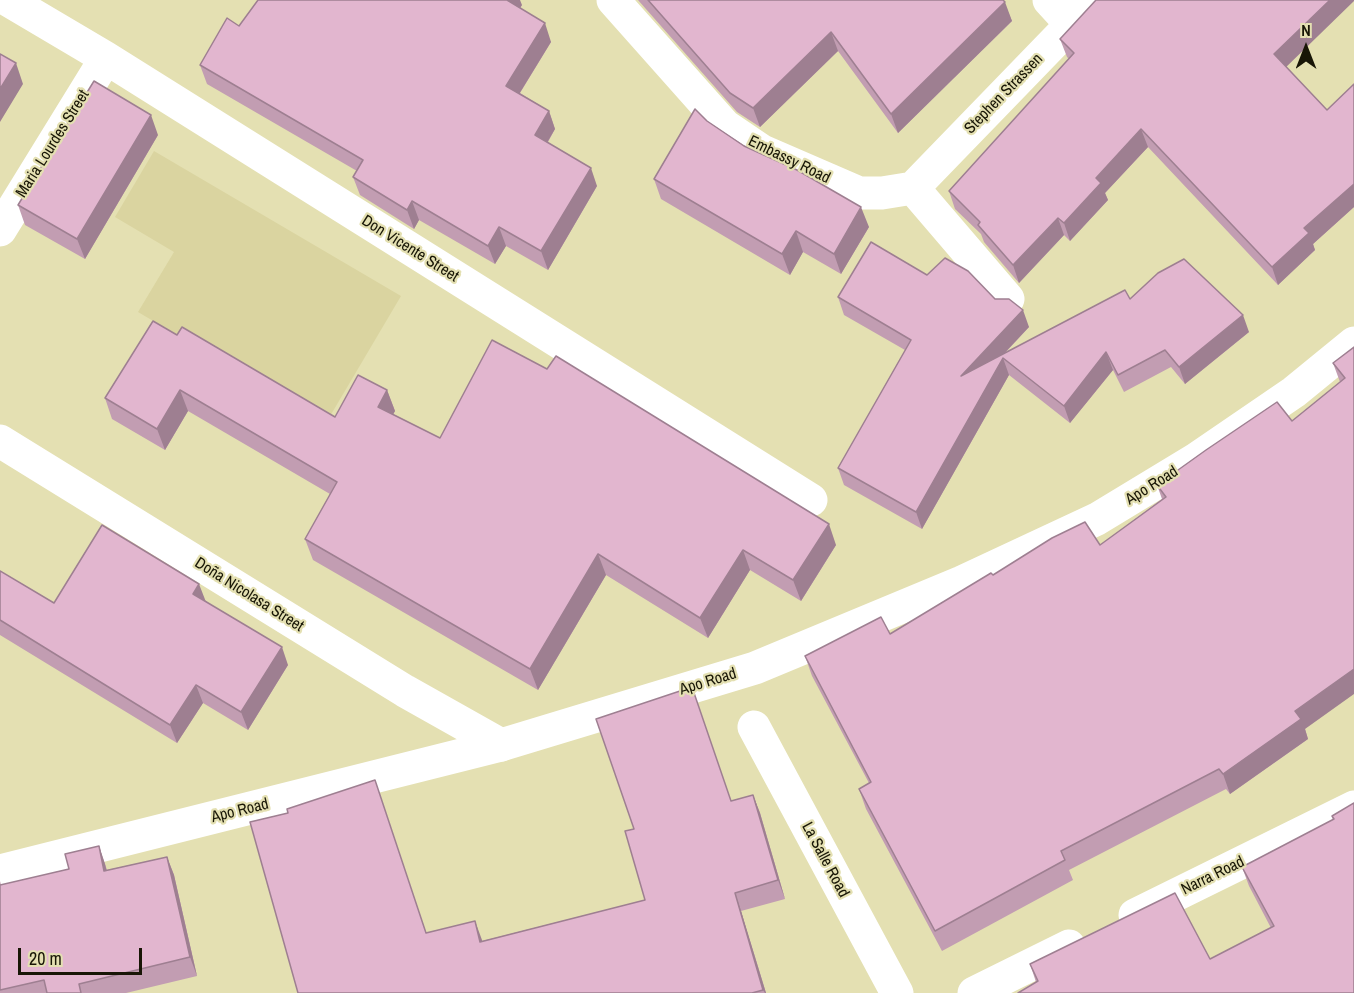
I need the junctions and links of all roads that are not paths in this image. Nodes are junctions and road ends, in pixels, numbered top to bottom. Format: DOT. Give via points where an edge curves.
graph roads {
  1 [pos="8,0"];
  2 [pos="613,0"];
  3 [pos="1049,0"];
  4 [pos="1095,0"];
  5 [pos="1071,24"];
  6 [pos="106,58"];
  7 [pos="913,188"];
  8 [pos="0,230"];
  9 [pos="1008,299"];
  10 [pos="1354,343"];
  11 [pos="0,441"];
  12 [pos="811,500"];
  13 [pos="754,727"];
  14 [pos="501,745"];
  15 [pos="1354,807"];
  16 [pos="0,871"];
  17 [pos="897,993"];
  18 [pos="974,993"];
  1 -- 6 [label="street, Don Vicente Street"];
  2 -- 7 [label="street, Embassy Road" via="725,126 762,151 858,193"];
  3 -- 5 [label="street"];
  4 -- 5 [label="street, Stephen Strassen"];
  5 -- 7 [label="street, Stephen Strassen"];
  6 -- 8 [label="street, Maria Lourdes Street"];
  6 -- 12 [label="street, Don Vicente Street"];
  7 -- 9 [label="street"];
  10 -- 14 [label="street, Apo Road" via="1294,392 1098,519 962,582 755,668"];
  11 -- 14 [label="street, Doña Nicolasa Street" via="405,692"];
  13 -- 17 [label="street, La Salle Road"];
  14 -- 16 [label="street, Apo Road"];
  15 -- 18 [label="street, Narra Road"];
}
